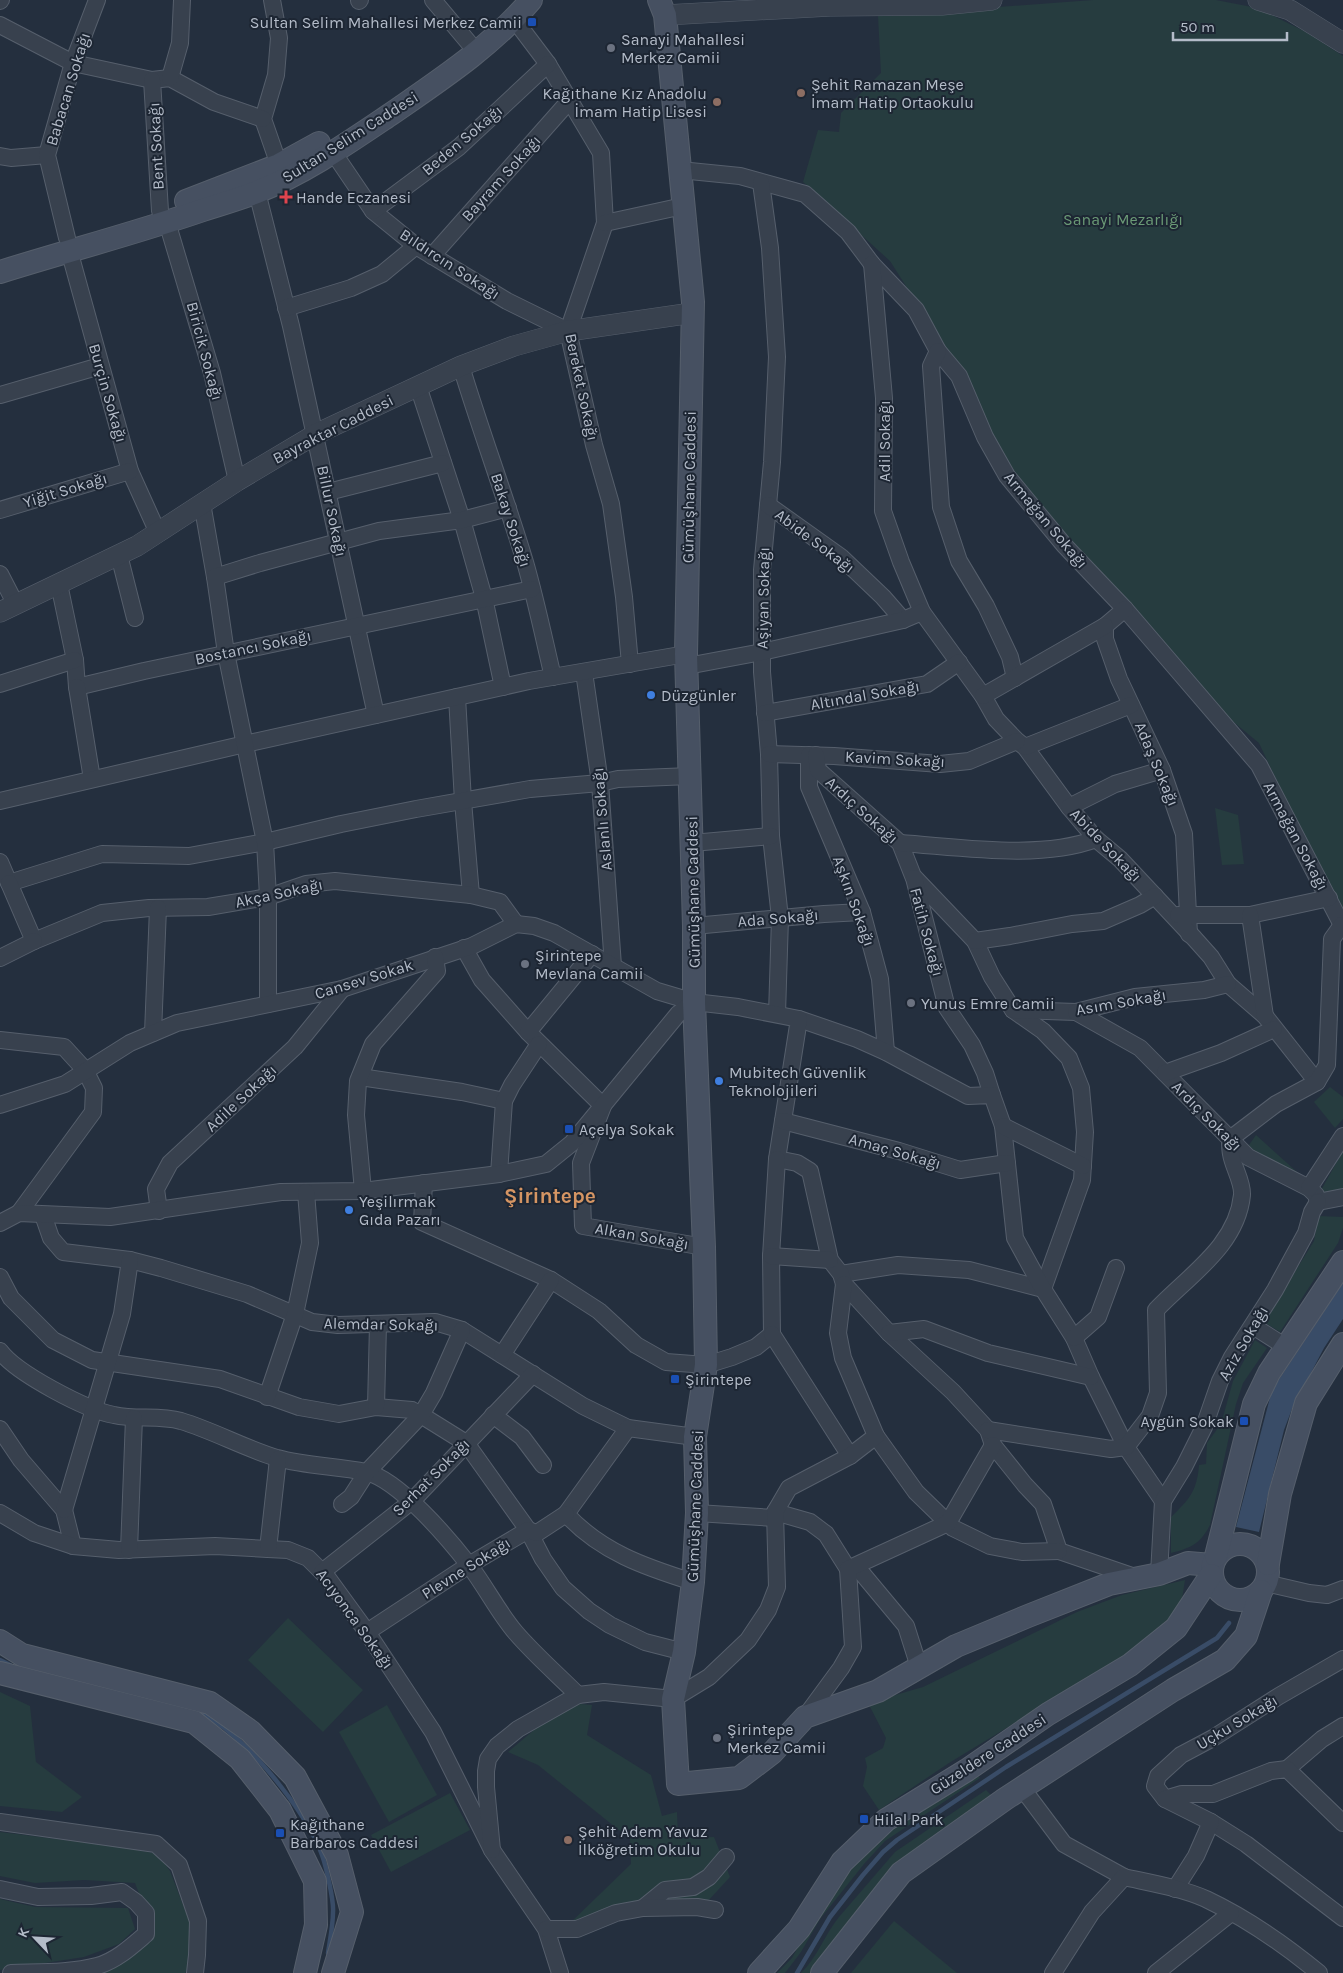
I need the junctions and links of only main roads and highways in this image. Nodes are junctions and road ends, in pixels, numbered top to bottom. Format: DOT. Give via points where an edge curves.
graph roads {
  1 [pos="531,0"];
  2 [pos="662,7"];
  3 [pos="512,10"];
  4 [pos="329,146"];
  5 [pos="164,217"];
  6 [pos="68,244"];
  7 [pos="0,257"];
  8 [pos="0,272"];
  9 [pos="1343,1262"];
  10 [pos="1343,1344"];
  11 [pos="1213,1565"];
  12 [pos="1265,1579"];
  13 [pos="0,1641"];
  14 [pos="0,1673"];
  15 [pos="305,1973"];
  16 [pos="333,1973"];
  17 [pos="759,1973"];
  18 [pos="822,1973"];
  1 -- 3 [label="main road, Sultan Selim Caddesi"];
  2 -- 11 [label="main road, Gümüşhane Caddesi" via="692,313 686,660 706,1365 695,1437 697,1513 694,1582 684,1652 673,1699 678,1784 739,1778 772,1753 805,1717 878,1691 956,1646 1028,1616 1110,1584 1188,1563"];
  3 -- 4 [label="main road, Sultan Selim Caddesi"];
  3 -- 4 [label="main road, Sultan Selim Caddesi" via="483,47 422,92"];
  4 -- 5 [label="main road, Sultan Selim Caddesi"];
  4 -- 5 [label="main road, Sultan Selim Caddesi" via="296,174 257,192"];
  5 -- 6 [label="main road, Sultan Selim Caddesi"];
  6 -- 7 [label="main road, Sultan Selim Caddesi"];
  6 -- 8 [label="main road, Sultan Selim Caddesi"];
  9 -- 11 [label="main road, Güzeldere Caddesi" via="1286,1347 1254,1404"];
  10 -- 12 [label="main road" via="1306,1403 1280,1494"];
  11 -- 12 [label="main road" via="1214,1584 1219,1592 1236,1600 1254,1597"];
  11 -- 12 [label="main road" via="1222,1549 1240,1543 1249,1544 1264,1556"];
  11 -- 17 [label="main road, Güzeldere Caddesi" via="1176,1628 1130,1665 1048,1714 967,1770 886,1820 842,1862 799,1929"];
  12 -- 18 [label="main road" via="1246,1636 1225,1660 1022,1788 901,1873"];
  13 -- 16 [label="main road" via="22,1655 210,1703 250,1731 295,1777 337,1854 352,1912"];
  14 -- 15 [label="main road" via="194,1722 240,1759 280,1810 315,1881 316,1924"];
}
